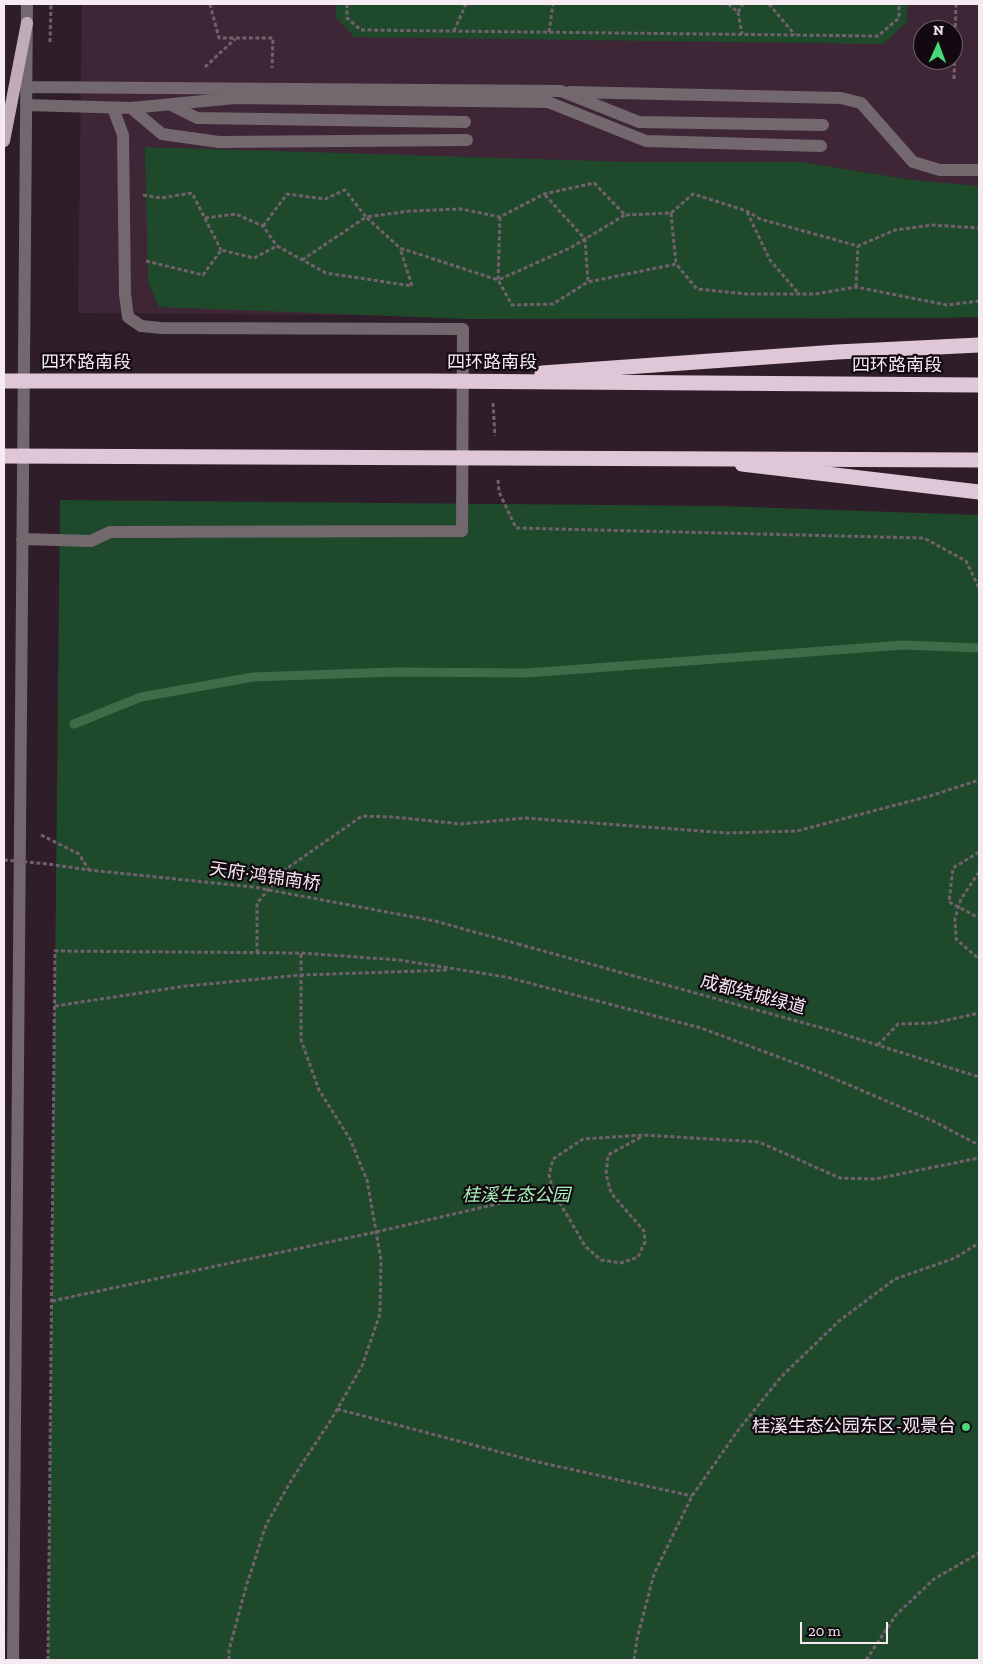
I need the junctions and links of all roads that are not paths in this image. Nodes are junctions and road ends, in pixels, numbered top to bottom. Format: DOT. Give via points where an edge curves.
graph roads {
  1 [pos="27,4"];
  2 [pos="26,23"];
  3 [pos="26,87"];
  4 [pos="163,88"];
  5 [pos="561,91"];
  6 [pos="170,104"];
  7 [pos="26,106"];
  8 [pos="113,108"];
  9 [pos="131,108"];
  10 [pos="465,122"];
  11 [pos="823,125"];
  12 [pos="467,140"];
  13 [pos="4,141"];
  14 [pos="821,146"];
  15 [pos="979,170"];
  16 [pos="979,346"];
  17 [pos="4,381"];
  18 [pos="429,381"];
  19 [pos="979,385"];
  20 [pos="4,456"];
  21 [pos="703,460"];
  22 [pos="979,460"];
  23 [pos="979,492"];
  24 [pos="22,539"];
  25 [pos="13,1660"];
  1 -- 2 [label="street"];
  2 -- 3 [label="street"];
  2 -- 13 [label="main road"];
  3 -- 4 [label="street"];
  3 -- 7 [label="street"];
  4 -- 5 [label="street"];
  4 -- 6 [label="street"];
  5 -- 11 [label="street" via="639,122"];
  5 -- 15 [label="street" via="841,98 861,103 913,162 940,170"];
  6 -- 9 [label="street"];
  6 -- 10 [label="street" via="197,118"];
  6 -- 14 [label="street" via="235,98 548,102 646,141"];
  7 -- 8 [label="street"];
  7 -- 24 [label="street"];
  8 -- 9 [label="street"];
  8 -- 24 [label="street" via="123,135 128,317 142,326 463,329 462,531 110,532 91,540"];
  9 -- 12 [label="street" via="162,134 219,142"];
  16 -- 18 [label="highway, bridge" via="837,352"];
  17 -- 18 [label="highway, 四环路南段, bridge"];
  18 -- 19 [label="highway, 四环路南段, bridge"];
  20 -- 21 [label="highway, bridge"];
  21 -- 22 [label="highway, bridge"];
  21 -- 23 [label="highway, bridge"];
  24 -- 25 [label="street"];
}
